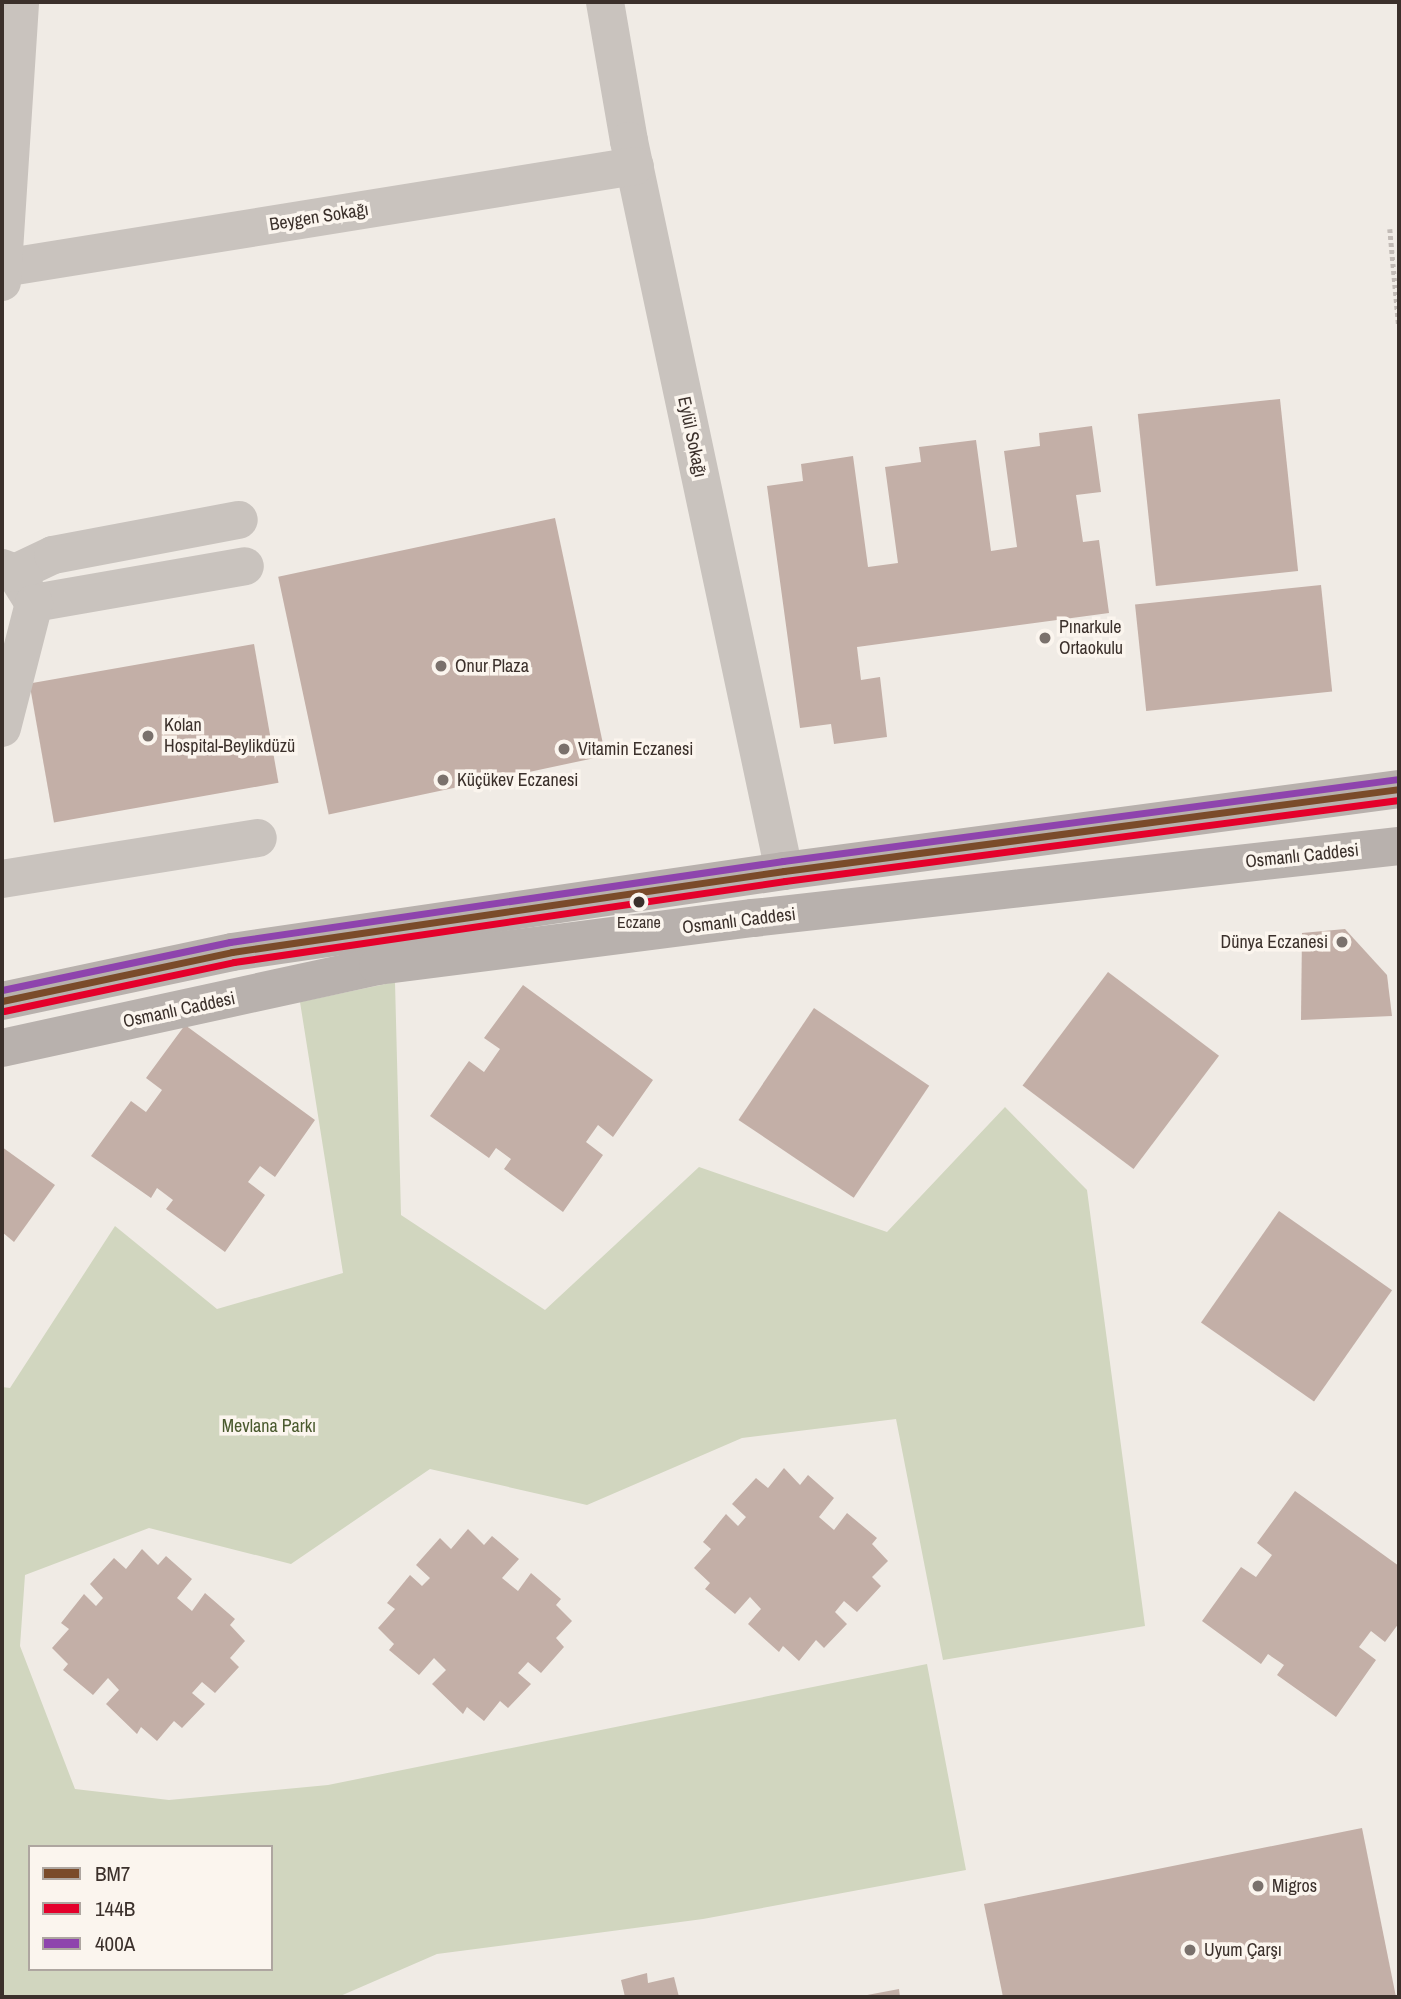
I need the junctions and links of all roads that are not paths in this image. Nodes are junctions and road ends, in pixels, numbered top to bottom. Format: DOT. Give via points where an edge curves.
graph roads {
  1 [pos="12,2"];
  2 [pos="20,2"];
  3 [pos="605,2"];
  4 [pos="2,4"];
  5 [pos="635,166"];
  6 [pos="3,268"];
  7 [pos="2,282"];
  8 [pos="239,520"];
  9 [pos="245,566"];
  10 [pos="17,581"];
  11 [pos="2,728"];
  12 [pos="1399,789"];
  13 [pos="258,838"];
  14 [pos="1399,846"];
  15 [pos="784,871"];
  16 [pos="2,878"];
  17 [pos="2,1001"];
  18 [pos="2,1048"];
  1 -- 4 [label="street"];
  2 -- 6 [label="street"];
  3 -- 5 [label="street, Eylül Sokağı"];
  5 -- 6 [label="street, Beygen Sokağı"];
  5 -- 15 [label="street, Eylül Sokağı"];
  6 -- 7 [label="street"];
  8 -- 10 [label="street" via="53,555"];
  9 -- 10 [label="street"];
  10 -- 11 [label="street"];
  12 -- 15 [label="main road"];
  13 -- 16 [label="street"];
  14 -- 18 [label="main road, Osmanlı Caddesi" via="753,918 379,966"];
  15 -- 17 [label="main road" via="232,953"];
}
